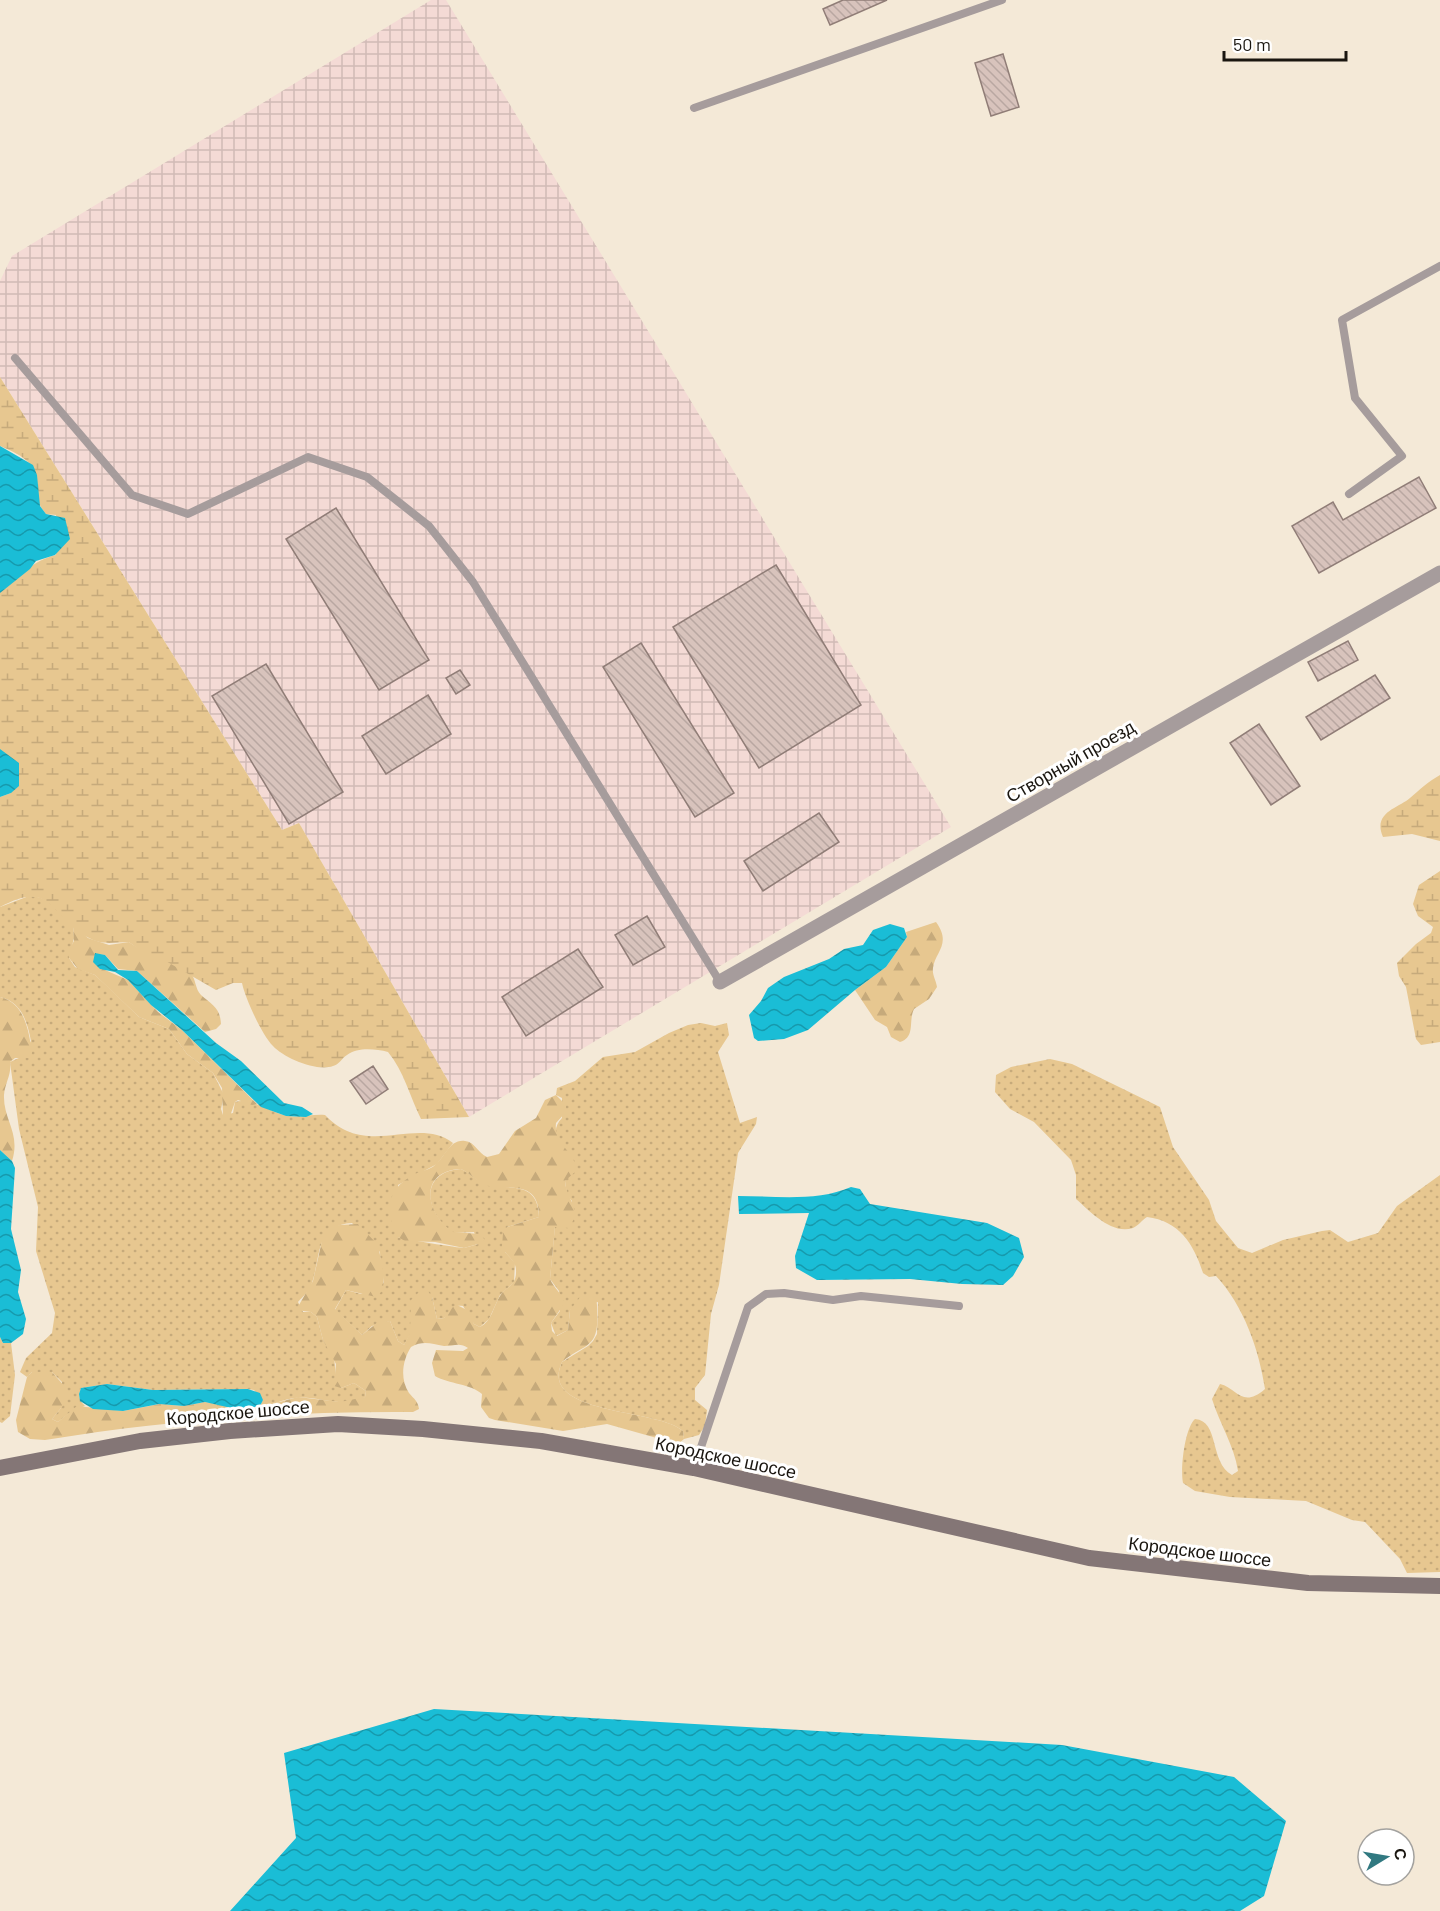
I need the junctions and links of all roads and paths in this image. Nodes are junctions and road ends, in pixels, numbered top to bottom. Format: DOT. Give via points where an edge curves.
graph roads {
  1 [pos="1002,0"];
  2 [pos="694,108"];
  3 [pos="1440,266"];
  4 [pos="15,358"];
  5 [pos="1349,494"];
  6 [pos="1440,573"];
  7 [pos="720,982"];
  8 [pos="959,1306"];
  9 [pos="0,1468"];
  10 [pos="694,1468"];
  11 [pos="1440,1586"];
  1 -- 2 [label="lane"];
  3 -- 5 [label="lane" via="1342,320 1355,398 1401,456"];
  4 -- 7 [label="lane" via="132,495 188,514 308,457 367,477 429,526 473,582"];
  6 -- 7 [label="street, Створный проезд"];
  8 -- 10 [label="lane" via="861,1296 832,1300 784,1293 766,1294 754,1300 748,1307"];
  9 -- 10 [label="main road, Кородское шоссе" via="140,1441 338,1424 541,1441"];
  10 -- 11 [label="main road, Кородское шоссе" via="1089,1558 1308,1583"];
}
